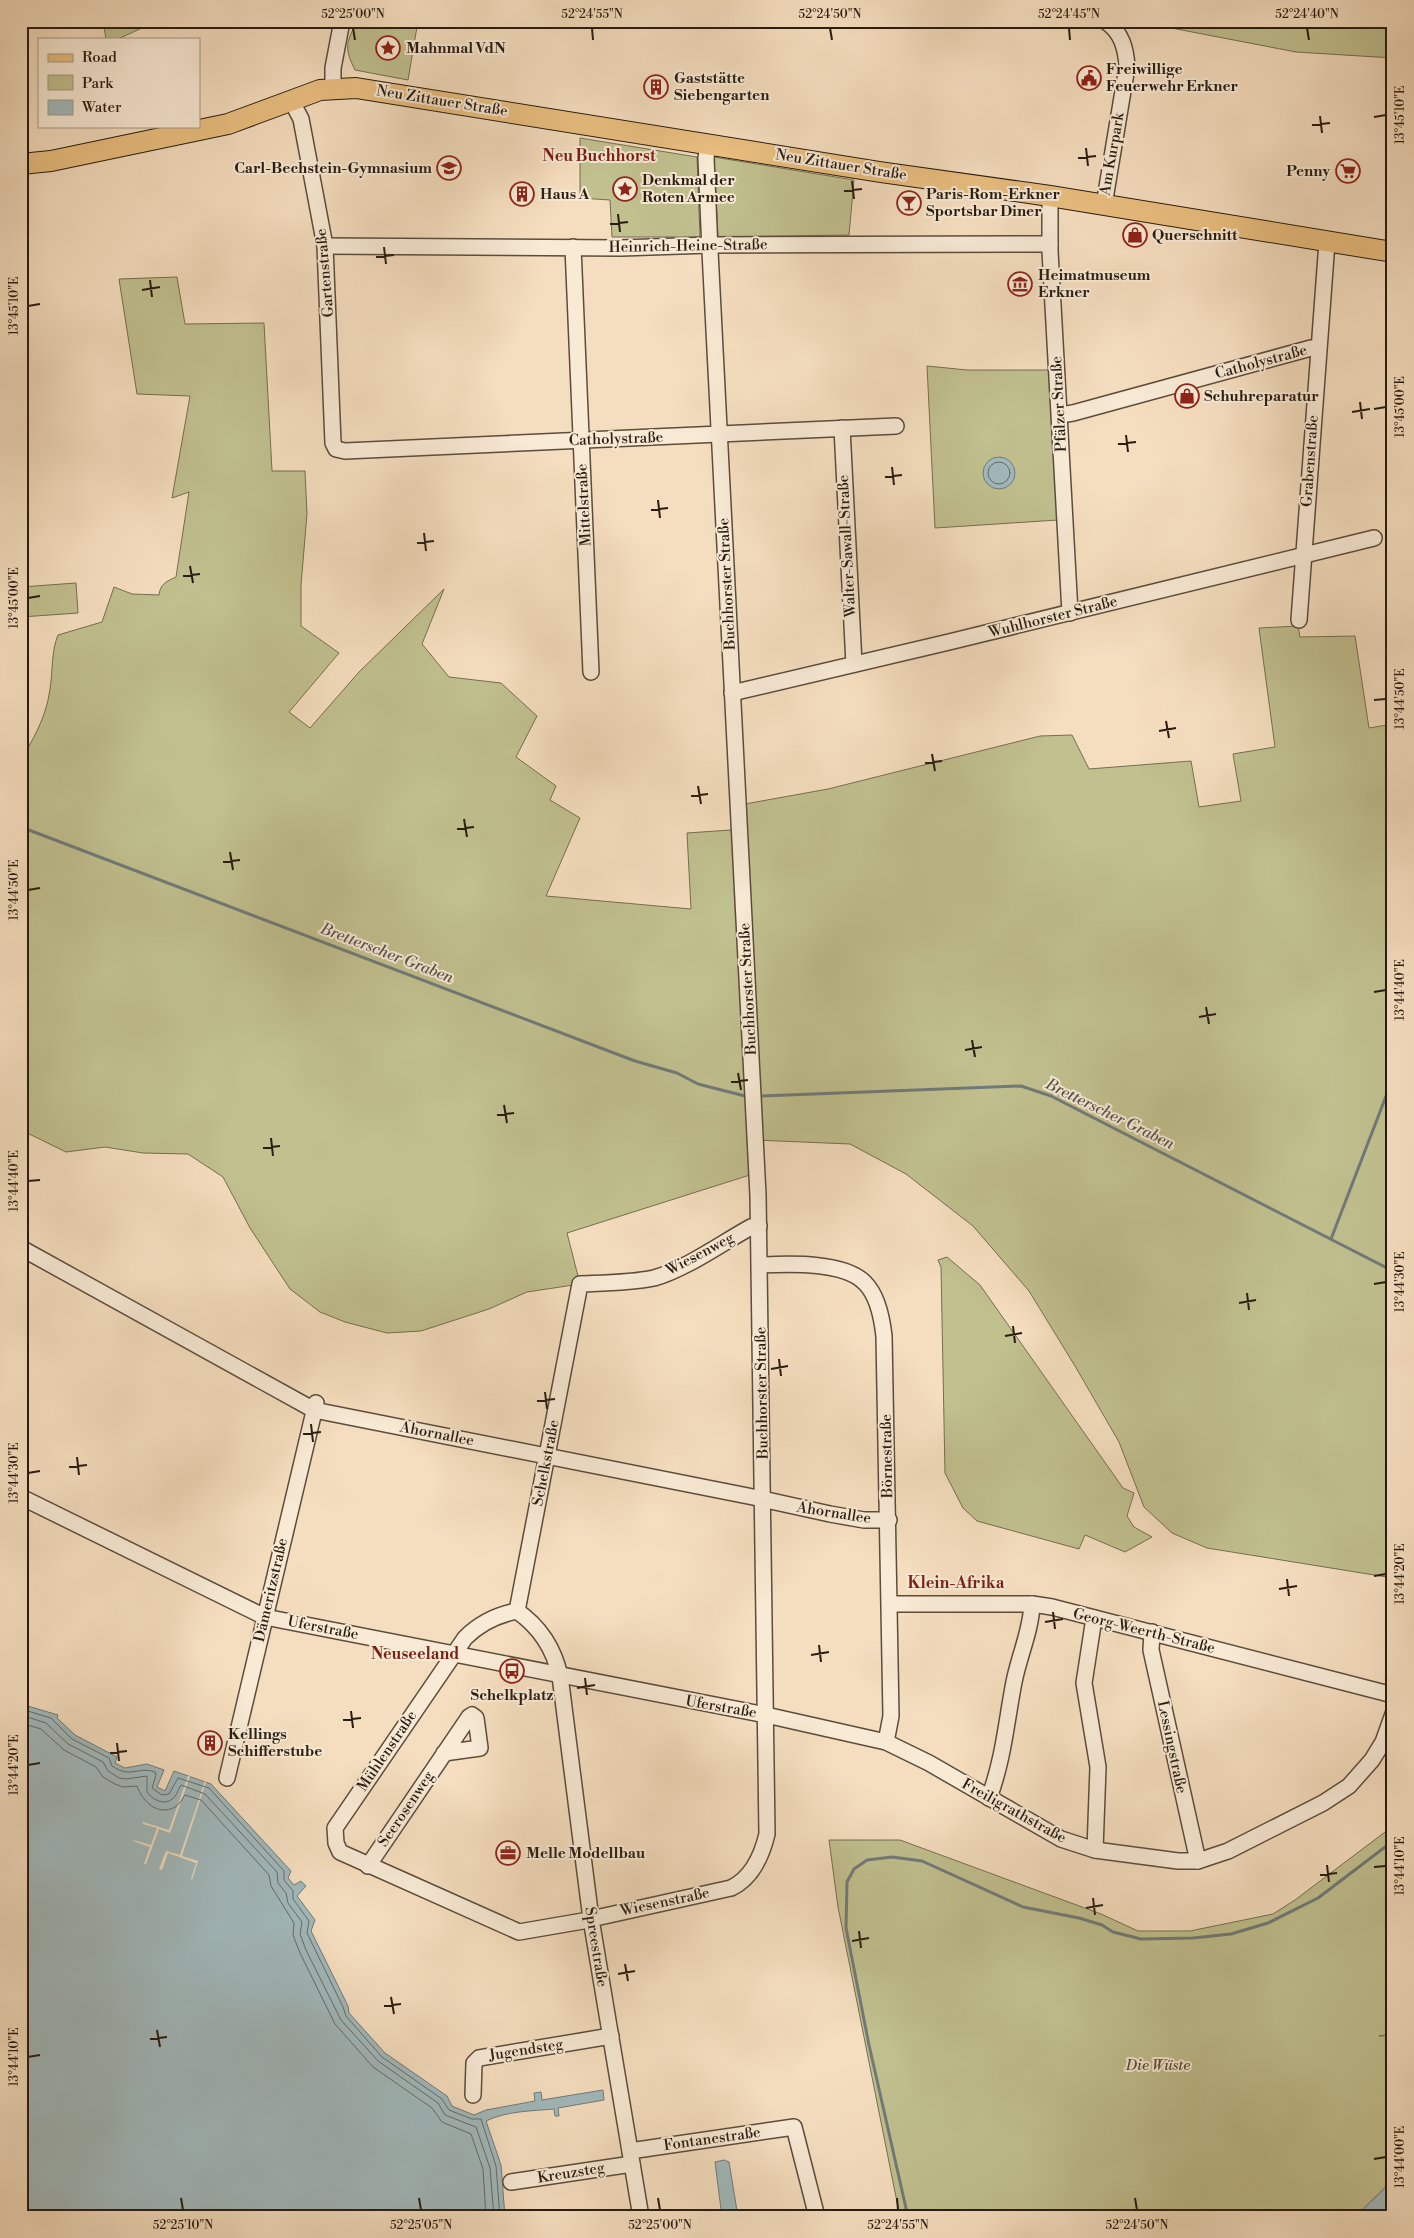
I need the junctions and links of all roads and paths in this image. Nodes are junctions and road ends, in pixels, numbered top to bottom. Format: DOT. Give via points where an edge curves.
graph roads {
  1 [pos="342,21"];
  2 [pos="1105,21"];
  3 [pos="333,88"];
  4 [pos="291,100"];
  5 [pos="708,144"];
  6 [pos="21,164"];
  7 [pos="1050,196"];
  8 [pos="1104,205"];
  9 [pos="1327,242"];
  10 [pos="1050,244"];
  11 [pos="710,245"];
  12 [pos="325,246"];
  13 [pos="573,247"];
  14 [pos="1393,252"];
  15 [pos="1318,348"];
  16 [pos="1060,415"];
  17 [pos="896,426"];
  18 [pos="842,428"];
  19 [pos="719,434"];
  20 [pos="581,440"];
  21 [pos="336,449"];
  22 [pos="1374,538"];
  23 [pos="1303,555"];
  24 [pos="1070,613"];
  25 [pos="1298,620"];
  26 [pos="854,664"];
  27 [pos="591,672"];
  28 [pos="732,693"];
  29 [pos="759,1226"];
  30 [pos="21,1248"];
  31 [pos="760,1265"];
  32 [pos="580,1284"];
  33 [pos="315,1406"];
  34 [pos="548,1456"];
  35 [pos="21,1497"];
  36 [pos="763,1499"];
  37 [pos="889,1520"];
  38 [pos="891,1604"];
  39 [pos="1032,1604"];
  40 [pos="517,1611"];
  41 [pos="265,1616"];
  42 [pos="1094,1618"];
  43 [pos="1152,1632"];
  44 [pos="453,1654"];
  45 [pos="560,1676"];
  46 [pos="1393,1695"];
  47 [pos="1393,1714"];
  48 [pos="766,1715"];
  49 [pos="886,1742"];
  50 [pos="444,1753"];
  51 [pos="227,1778"];
  52 [pos="989,1798"];
  53 [pos="767,1834"];
  54 [pos="1095,1850"];
  55 [pos="340,1852"];
  56 [pos="1198,1861"];
  57 [pos="368,1866"];
  58 [pos="591,1919"];
  59 [pos="611,2036"];
  60 [pos="473,2095"];
  61 [pos="631,2157"];
  62 [pos="511,2182"];
  63 [pos="641,2217"];
  64 [pos="816,2217"];
  1 -- 3 [label="street"];
  2 -- 8 [label="street, Am Kurpark" via="1120,36 1127,67"];
  3 -- 4 [label="main road, Neu Zittauer Straße"];
  3 -- 5 [label="main road, Neu Zittauer Straße" via="364,89"];
  4 -- 6 [label="main road, Neu Zittauer Straße" via="228,124 51,161"];
  4 -- 12 [label="street, Gartenstraße" via="300,119"];
  5 -- 7 [label="main road, Neu Zittauer Straße"];
  5 -- 11 [label="street, Buchhorster Straße"];
  7 -- 8 [label="main road, Neu Zittauer Straße"];
  7 -- 10 [label="street, Pfälzer Straße"];
  8 -- 9 [label="main road, Neu Zittauer Straße"];
  9 -- 14 [label="main road, Neu Zittauer Straße"];
  9 -- 15 [label="street, Grabenstraße"];
  10 -- 11 [label="street, Heinrich-Heine-Straße"];
  10 -- 16 [label="street, Pfälzer Straße"];
  11 -- 13 [label="street, Heinrich-Heine-Straße"];
  11 -- 19 [label="street, Buchhorster Straße"];
  12 -- 13 [label="street, Heinrich-Heine-Straße"];
  12 -- 21 [label="street, Gartenstraße" via="333,443"];
  13 -- 20 [label="street, Mittelstraße"];
  15 -- 16 [label="street, Catholystraße"];
  15 -- 23 [label="street, Grabenstraße"];
  16 -- 24 [label="street, Pfälzer Straße"];
  17 -- 18 [label="street, Catholystraße"];
  18 -- 19 [label="street, Catholystraße"];
  18 -- 26 [label="street, Walter-Sawall-Straße"];
  19 -- 20 [label="street, Catholystraße"];
  19 -- 28 [label="street, Buchhorster Straße"];
  20 -- 21 [label="street, Catholystraße" via="436,448"];
  20 -- 27 [label="street, Mittelstraße"];
  22 -- 23 [label="street, Wuhlhorster Straße"];
  23 -- 24 [label="street, Wuhlhorster Straße"];
  23 -- 25 [label="street, Grabenstraße"];
  24 -- 26 [label="street, Wuhlhorster Straße"];
  26 -- 28 [label="street, Wuhlhorster Straße"];
  28 -- 29 [label="street, Buchhorster Straße"];
  29 -- 31 [label="street, Buchhorster Straße"];
  29 -- 32 [label="street, Wiesenweg" via="751,1227 654,1278"];
  30 -- 33 [label="street, Ahornallee"];
  31 -- 36 [label="street, Buchhorster Straße"];
  31 -- 37 [label="street, Börnestraße" via="805,1264 830,1268 864,1282 874,1297 884,1336"];
  32 -- 34 [label="street, Schelkstraße"];
  33 -- 34 [label="street, Ahornallee"];
  33 -- 41 [label="street, Dämeritzstraße"];
  34 -- 36 [label="street, Ahornallee"];
  34 -- 40 [label="street, Schelkstraße"];
  35 -- 41 [label="street, Uferstraße"];
  36 -- 37 [label="street, Ahornallee" via="864,1520"];
  36 -- 48 [label="street, Buchhorster Straße"];
  37 -- 38 [label="street, Börnestraße"];
  38 -- 39 [label="street, Georg-Weerth-Straße"];
  38 -- 49 [label="street, Börnestraße" via="891,1716"];
  39 -- 42 [label="street, Georg-Weerth-Straße"];
  39 -- 52 [label="street" via="1032,1618 1014,1681 1002,1756"];
  40 -- 44 [label="street" via="481,1623"];
  40 -- 45 [label="street" via="542,1634 553,1652"];
  41 -- 44 [label="street, Uferstraße"];
  41 -- 51 [label="street, Dämeritzstraße"];
  42 -- 43 [label="street, Georg-Weerth-Straße"];
  42 -- 54 [label="street" via="1084,1683 1098,1767"];
  43 -- 46 [label="street, Georg-Weerth-Straße"];
  43 -- 56 [label="street, Lessingstraße" via="1151,1650"];
  44 -- 45 [label="street, Uferstraße"];
  44 -- 55 [label="street, Mühlenstraße" via="335,1828"];
  45 -- 48 [label="street, Uferstraße"];
  45 -- 58 [label="street, Spreestraße"];
  47 -- 56 [label="street, Freiligrathstraße" via="1380,1747 1349,1786 1323,1803 1228,1851"];
  48 -- 49 [label="street, Freiligrathstraße"];
  48 -- 53 [label="street, Buchhorster Straße"];
  49 -- 52 [label="street, Freiligrathstraße"];
  50 -- 57 [label="street, Seerosenweg"];
  52 -- 54 [label="street, Freiligrathstraße" via="1061,1839"];
  53 -- 58 [label="street, Wiesenstraße" via="762,1853 740,1884"];
  54 -- 56 [label="street, Freiligrathstraße"];
  55 -- 57 [label="street, Wiesenstraße"];
  57 -- 58 [label="street, Wiesenstraße" via="519,1932"];
  58 -- 59 [label="street, Spreestraße"];
  59 -- 60 [label="street, Jugendsteg" via="479,2058 474,2063"];
  59 -- 61 [label="street, Spreestraße"];
  61 -- 62 [label="street, Kreuzsteg"];
  61 -- 63 [label="street, Spreestraße"];
  61 -- 64 [label="street, Fontanestraße" via="794,2127"];
}
